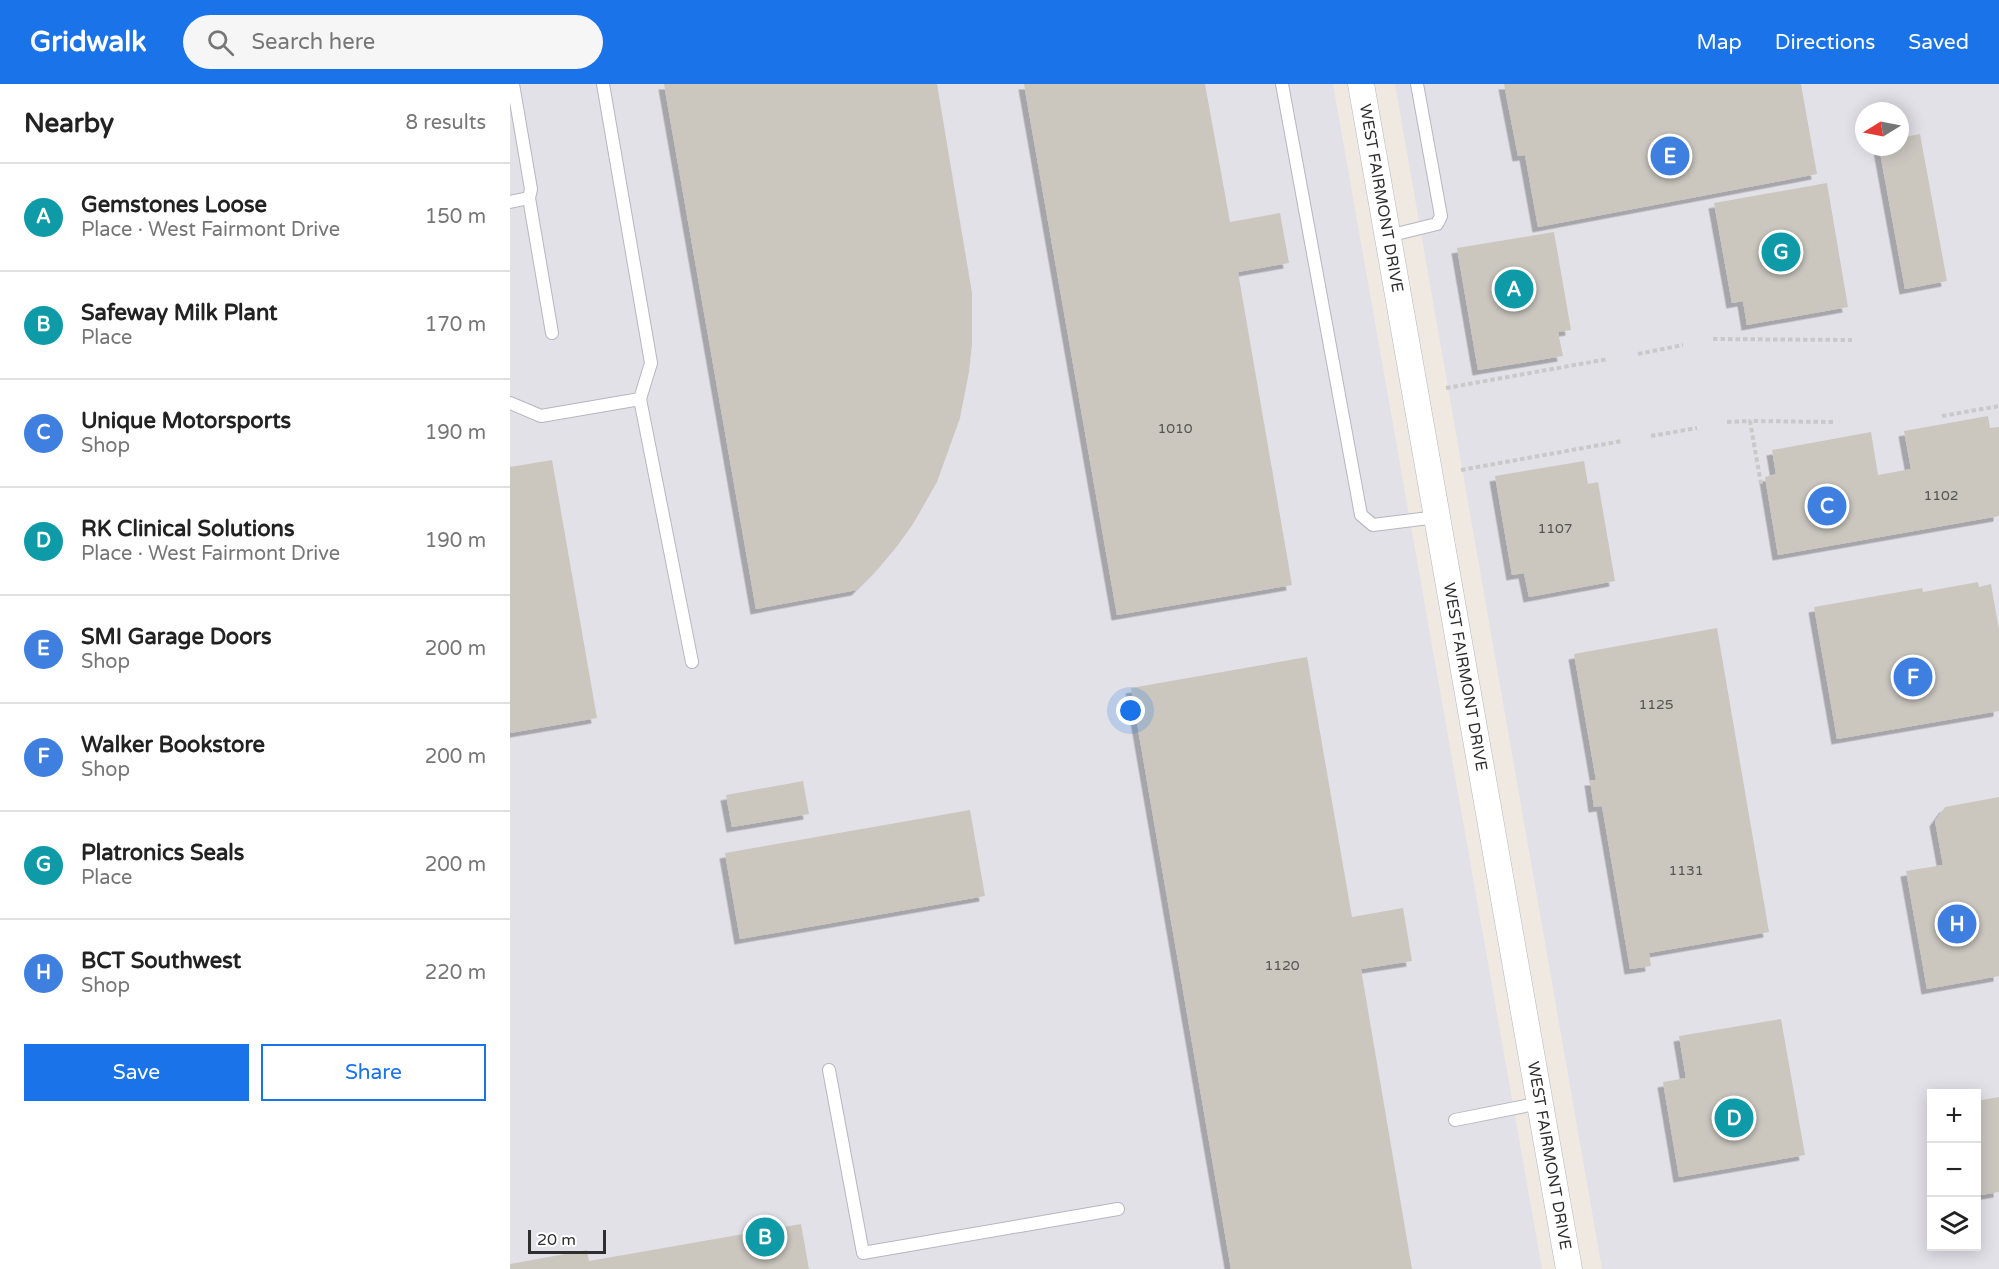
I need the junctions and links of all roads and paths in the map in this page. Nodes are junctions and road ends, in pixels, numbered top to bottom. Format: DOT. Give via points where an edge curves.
graph roads {
  1 [pos="513,84"];
  2 [pos="603,84"];
  3 [pos="1282,84"];
  4 [pos="1361,84"];
  5 [pos="1417,84"];
  6 [pos="529,198"];
  7 [pos="510,202"];
  8 [pos="1388,236"];
  9 [pos="552,333"];
  10 [pos="1713,339"];
  11 [pos="1851,340"];
  12 [pos="1683,345"];
  13 [pos="1638,354"];
  14 [pos="1608,359"];
  15 [pos="1446,388"];
  16 [pos="640,399"];
  17 [pos="510,402"];
  18 [pos="1999,405"];
  19 [pos="1942,416"];
  20 [pos="1750,421"];
  21 [pos="1726,422"];
  22 [pos="1834,422"];
  23 [pos="1697,428"];
  24 [pos="1651,436"];
  25 [pos="1622,441"];
  26 [pos="1461,470"];
  27 [pos="1761,483"];
  28 [pos="1437,517"];
  29 [pos="692,662"];
  30 [pos="830,1070"];
  31 [pos="1539,1103"];
  32 [pos="1455,1120"];
  33 [pos="1118,1209"];
  34 [pos="1569,1269"];
  1 -- 6 [label="lane" via="531,189"];
  2 -- 16 [label="lane" via="651,363"];
  3 -- 28 [label="lane" via="1361,515 1373,525"];
  4 -- 8 [label="street, WEST FAIRMONT DRIVE"];
  5 -- 8 [label="lane" via="1441,216 1437,224"];
  6 -- 7 [label="lane"];
  6 -- 9 [label="lane"];
  8 -- 28 [label="street, WEST FAIRMONT DRIVE"];
  10 -- 11 [label="path"];
  12 -- 13 [label="path"];
  14 -- 15 [label="path"];
  16 -- 17 [label="lane" via="541,416"];
  16 -- 29 [label="lane"];
  18 -- 19 [label="path"];
  20 -- 21 [label="path"];
  20 -- 22 [label="path"];
  20 -- 27 [label="path"];
  23 -- 24 [label="path"];
  25 -- 26 [label="path"];
  28 -- 31 [label="street, WEST FAIRMONT DRIVE"];
  30 -- 33 [label="lane" via="863,1253"];
  31 -- 32 [label="lane"];
  31 -- 34 [label="street, WEST FAIRMONT DRIVE"];
}
